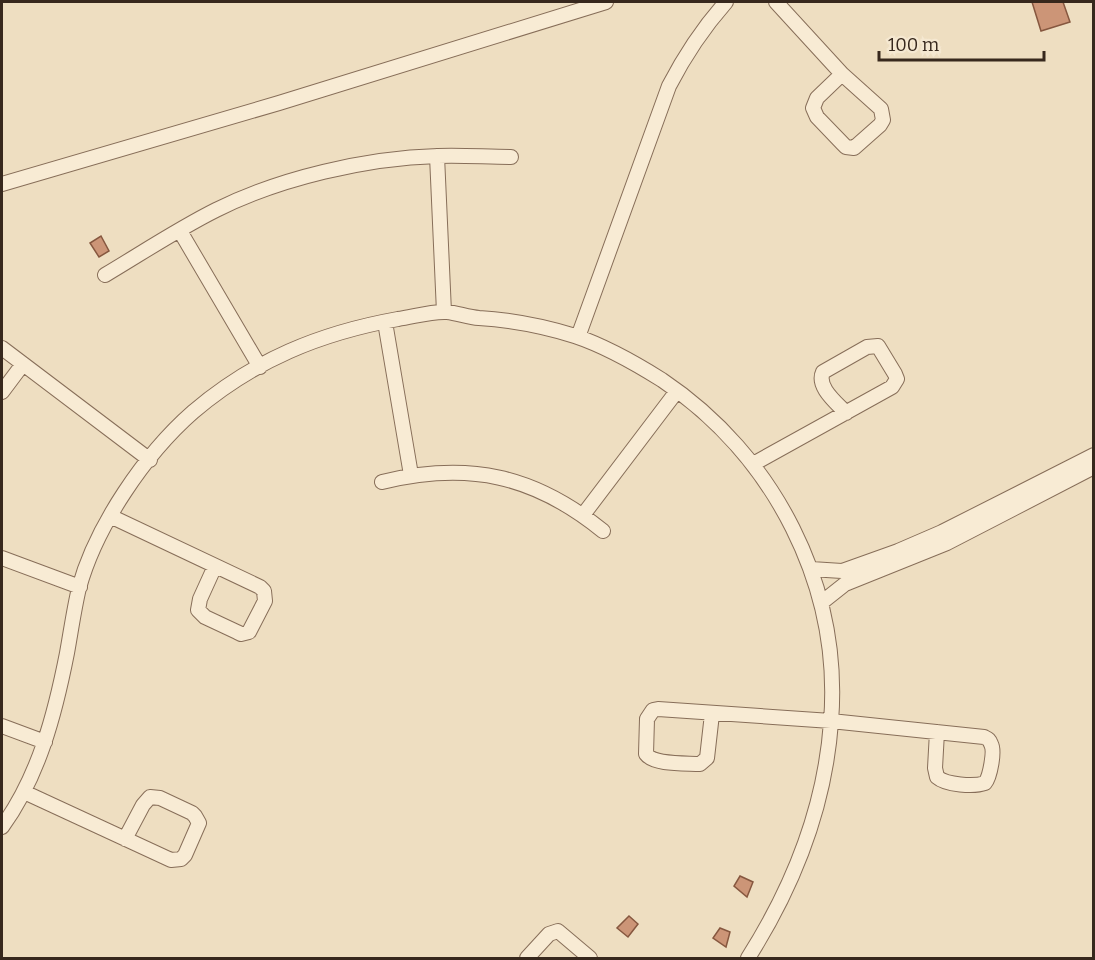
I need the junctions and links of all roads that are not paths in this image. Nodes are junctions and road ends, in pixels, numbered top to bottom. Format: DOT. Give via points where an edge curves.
graph roads {
  1 [pos="606,2"];
  2 [pos="726,2"];
  3 [pos="776,2"];
  4 [pos="842,74"];
  5 [pos="437,156"];
  6 [pos="511,157"];
  7 [pos="2,184"];
  8 [pos="180,231"];
  9 [pos="105,275"];
  10 [pos="444,312"];
  11 [pos="385,322"];
  12 [pos="578,337"];
  13 [pos="2,348"];
  14 [pos="23,364"];
  15 [pos="260,367"];
  16 [pos="677,390"];
  17 [pos="2,392"];
  18 [pos="846,413"];
  19 [pos="1094,455"];
  20 [pos="150,460"];
  21 [pos="753,464"];
  22 [pos="1094,467"];
  23 [pos="411,475"];
  24 [pos="382,482"];
  25 [pos="583,515"];
  26 [pos="110,516"];
  27 [pos="603,531"];
  28 [pos="2,558"];
  29 [pos="877,565"];
  30 [pos="215,566"];
  31 [pos="811,569"];
  32 [pos="80,587"];
  33 [pos="821,603"];
  34 [pos="712,714"];
  35 [pos="831,721"];
  36 [pos="2,726"];
  37 [pos="938,732"];
  38 [pos="45,742"];
  39 [pos="24,792"];
  40 [pos="2,827"];
  41 [pos="125,839"];
  42 [pos="753,957"];
  43 [pos="527,958"];
  44 [pos="590,958"];
  1 -- 7 [label="street"];
  2 -- 12 [label="street" via="685,56 669,86"];
  3 -- 4 [label="street"];
  4 -- 4 [label="street" via="883,115 880,125 854,148 843,144 813,108"];
  5 -- 6 [label="street"];
  5 -- 8 [label="street" via="373,163 267,189"];
  5 -- 10 [label="street"];
  8 -- 9 [label="street"];
  8 -- 15 [label="street"];
  10 -- 11 [label="street"];
  10 -- 12 [label="street" via="515,322"];
  11 -- 15 [label="street" via="314,340"];
  11 -- 23 [label="street"];
  12 -- 16 [label="street" via="612,351"];
  13 -- 14 [label="street"];
  14 -- 17 [label="street"];
  14 -- 20 [label="street"];
  15 -- 20 [label="street" via="191,414"];
  16 -- 21 [label="street" via="705,413"];
  16 -- 25 [label="street"];
  18 -- 18 [label="street" via="895,384 895,374 878,346 867,346 821,376 823,386"];
  18 -- 21 [label="street"];
  19 -- 29 [label="street"];
  20 -- 26 [label="street"];
  21 -- 31 [label="street" via="786,515"];
  22 -- 29 [label="street" via="947,543"];
  23 -- 24 [label="street"];
  23 -- 25 [label="street" via="483,474 519,482"];
  25 -- 27 [label="street"];
  26 -- 30 [label="street"];
  26 -- 32 [label="street"];
  28 -- 32 [label="street"];
  29 -- 31 [label="street" via="842,571"];
  29 -- 33 [label="street"];
  30 -- 30 [label="street" via="264,591 265,601 249,632 241,634 198,610"];
  31 -- 33 [label="street"];
  32 -- 38 [label="street"];
  33 -- 35 [label="street" via="832,682"];
  34 -- 34 [label="street" via="653,710 647,719 648,758 703,763 707,758"];
  34 -- 35 [label="street"];
  35 -- 37 [label="street"];
  35 -- 42 [label="street" via="825,771 813,819 797,866"];
  36 -- 38 [label="street"];
  37 -- 37 [label="street" via="937,777 985,783 990,777 993,748 988,740"];
  38 -- 39 [label="street"];
  39 -- 40 [label="street"];
  39 -- 41 [label="street"];
  41 -- 41 [label="street" via="176,861 185,855 199,823 192,813 150,797"];
  43 -- 44 [label="street" via="549,934 558,931"];
}
